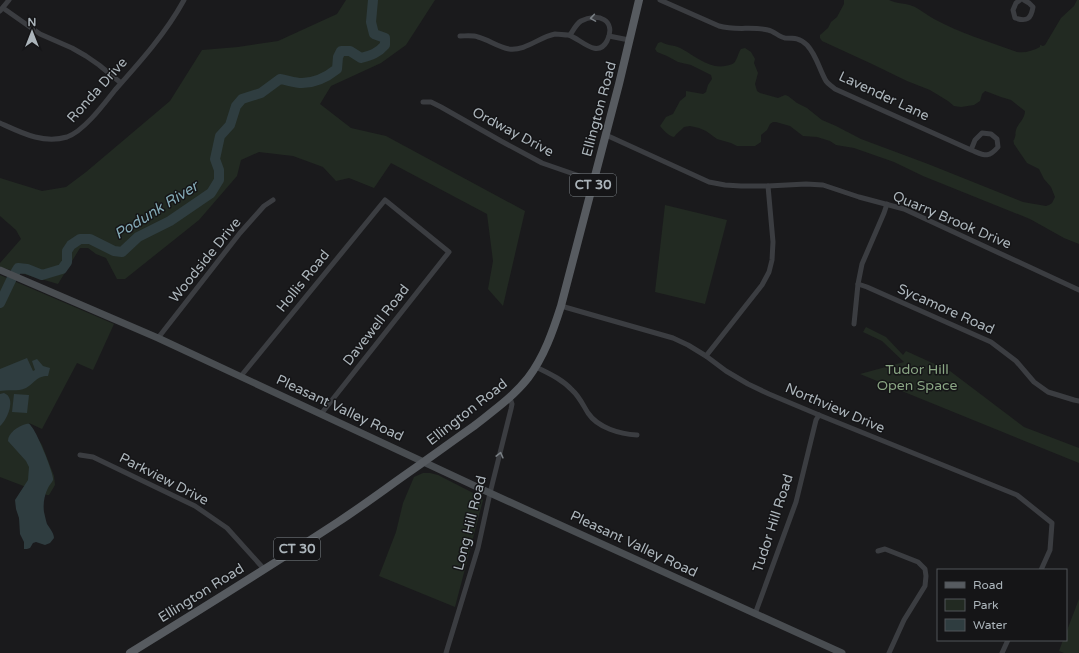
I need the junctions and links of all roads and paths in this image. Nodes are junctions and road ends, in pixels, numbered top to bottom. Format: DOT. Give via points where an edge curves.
graph roads {
  1 [pos="9,0"];
  2 [pos="184,0"];
  3 [pos="639,0"];
  4 [pos="660,0"];
  5 [pos="1020,0"];
  6 [pos="1024,0"];
  7 [pos="1,9"];
  8 [pos="460,36"];
  9 [pos="570,36"];
  10 [pos="609,36"];
  11 [pos="630,40"];
  12 [pos="121,83"];
  13 [pos="423,102"];
  14 [pos="0,123"];
  15 [pos="606,135"];
  16 [pos="971,150"];
  17 [pos="594,181"];
  18 [pos="768,186"];
  19 [pos="273,200"];
  20 [pos="384,200"];
  21 [pos="887,204"];
  22 [pos="0,270"];
  23 [pos="858,284"];
  24 [pos="1079,290"];
  25 [pos="561,306"];
  26 [pos="854,324"];
  27 [pos="158,338"];
  28 [pos="706,356"];
  29 [pos="536,367"];
  30 [pos="241,376"];
  31 [pos="510,398"];
  32 [pos="1079,400"];
  33 [pos="321,414"];
  34 [pos="819,415"];
  35 [pos="637,435"];
  36 [pos="80,455"];
  37 [pos="424,462"];
  38 [pos="490,493"];
  39 [pos="878,551"];
  40 [pos="264,569"];
  41 [pos="1041,569"];
  42 [pos="755,614"];
  43 [pos="1008,641"];
  44 [pos="130,653"];
  45 [pos="446,653"];
  46 [pos="842,653"];
  47 [pos="890,653"];
  48 [pos="1002,653"];
  1 -- 7 [label="street"];
  2 -- 12 [label="street, Ronda Drive" via="172,21"];
  3 -- 11 [label="main road, Ellington Road / CT 30"];
  4 -- 16 [label="street, Lavender Lane" via="729,29 770,30 783,38 795,38 805,43 812,51 826,82 835,89"];
  5 -- 6 [label="street" via="1013,10 1015,18 1020,20 1032,15 1033,7"];
  7 -- 12 [label="street" via="40,34 86,56"];
  8 -- 9 [label="street" via="477,36 510,49 529,45 556,34"];
  9 -- 10 [label="street" via="587,46 598,48 605,45"];
  10 -- 9 [label="street, one-way" via="607,22 596,16 580,22"];
  10 -- 11 [label="street"];
  11 -- 15 [label="main road, Ellington Road / CT 30"];
  12 -- 14 [label="street, Ronda Drive" via="91,119 69,136 51,139 34,137"];
  13 -- 17 [label="street, Ordway Drive" via="431,102 442,107 542,163"];
  15 -- 17 [label="main road, Ellington Road / CT 30"];
  15 -- 18 [label="street, Quarry Brook Drive" via="709,182"];
  16 -- 16 [label="street, Lavender Lane" via="985,156 992,154 998,147 997,139 991,134 982,133 975,140"];
  17 -- 25 [label="main road, Ellington Road / CT 30"];
  18 -- 21 [label="street, Quarry Brook Drive" via="823,185 859,198"];
  18 -- 28 [label="street" via="773,242 769,272 762,285"];
  19 -- 27 [label="street, Woodside Drive" via="264,206 240,233"];
  20 -- 30 [label="street, Hollis Road"];
  20 -- 33 [label="street, Davewell Road" via="449,252"];
  21 -- 23 [label="street" via="862,264"];
  21 -- 24 [label="street, Quarry Brook Drive"];
  22 -- 27 [label="main road, Pleasant Valley Road"];
  23 -- 26 [label="street"];
  23 -- 32 [label="street, Sycamore Road" via="991,342 1016,361 1034,382 1048,392"];
  25 -- 28 [label="street, Northview Drive" via="673,338"];
  25 -- 29 [label="main road, Ellington Road / CT 30"];
  27 -- 30 [label="main road, Pleasant Valley Road"];
  28 -- 34 [label="street, Northview Drive" via="748,384"];
  29 -- 31 [label="main road, Ellington Road / CT 30"];
  29 -- 35 [label="street" via="569,386 597,422 617,432"];
  30 -- 33 [label="main road, Pleasant Valley Road"];
  31 -- 37 [label="main road, Ellington Road / CT 30"];
  38 -- 31 [label="street, Long Hill Road, one-way" via="511,409"];
  33 -- 37 [label="main road, Pleasant Valley Road"];
  34 -- 41 [label="street, Northview Drive" via="1017,495 1052,523 1050,550"];
  34 -- 42 [label="street, Tudor Hill Road" via="796,502"];
  36 -- 40 [label="street, Parkview Drive" via="93,457 194,506 227,528"];
  37 -- 38 [label="main road, Pleasant Valley Road"];
  37 -- 40 [label="main road, Ellington Road / CT 30" via="338,522"];
  38 -- 42 [label="main road, Pleasant Valley Road"];
  38 -- 45 [label="street, Long Hill Road" via="474,562"];
  39 -- 47 [label="street" via="884,550 918,562 925,569 926,576 925,586 904,620"];
  40 -- 44 [label="main road, Ellington Road / CT 30"];
  42 -- 46 [label="main road, Pleasant Valley Road"];
  43 -- 48 [label="street"];
}
